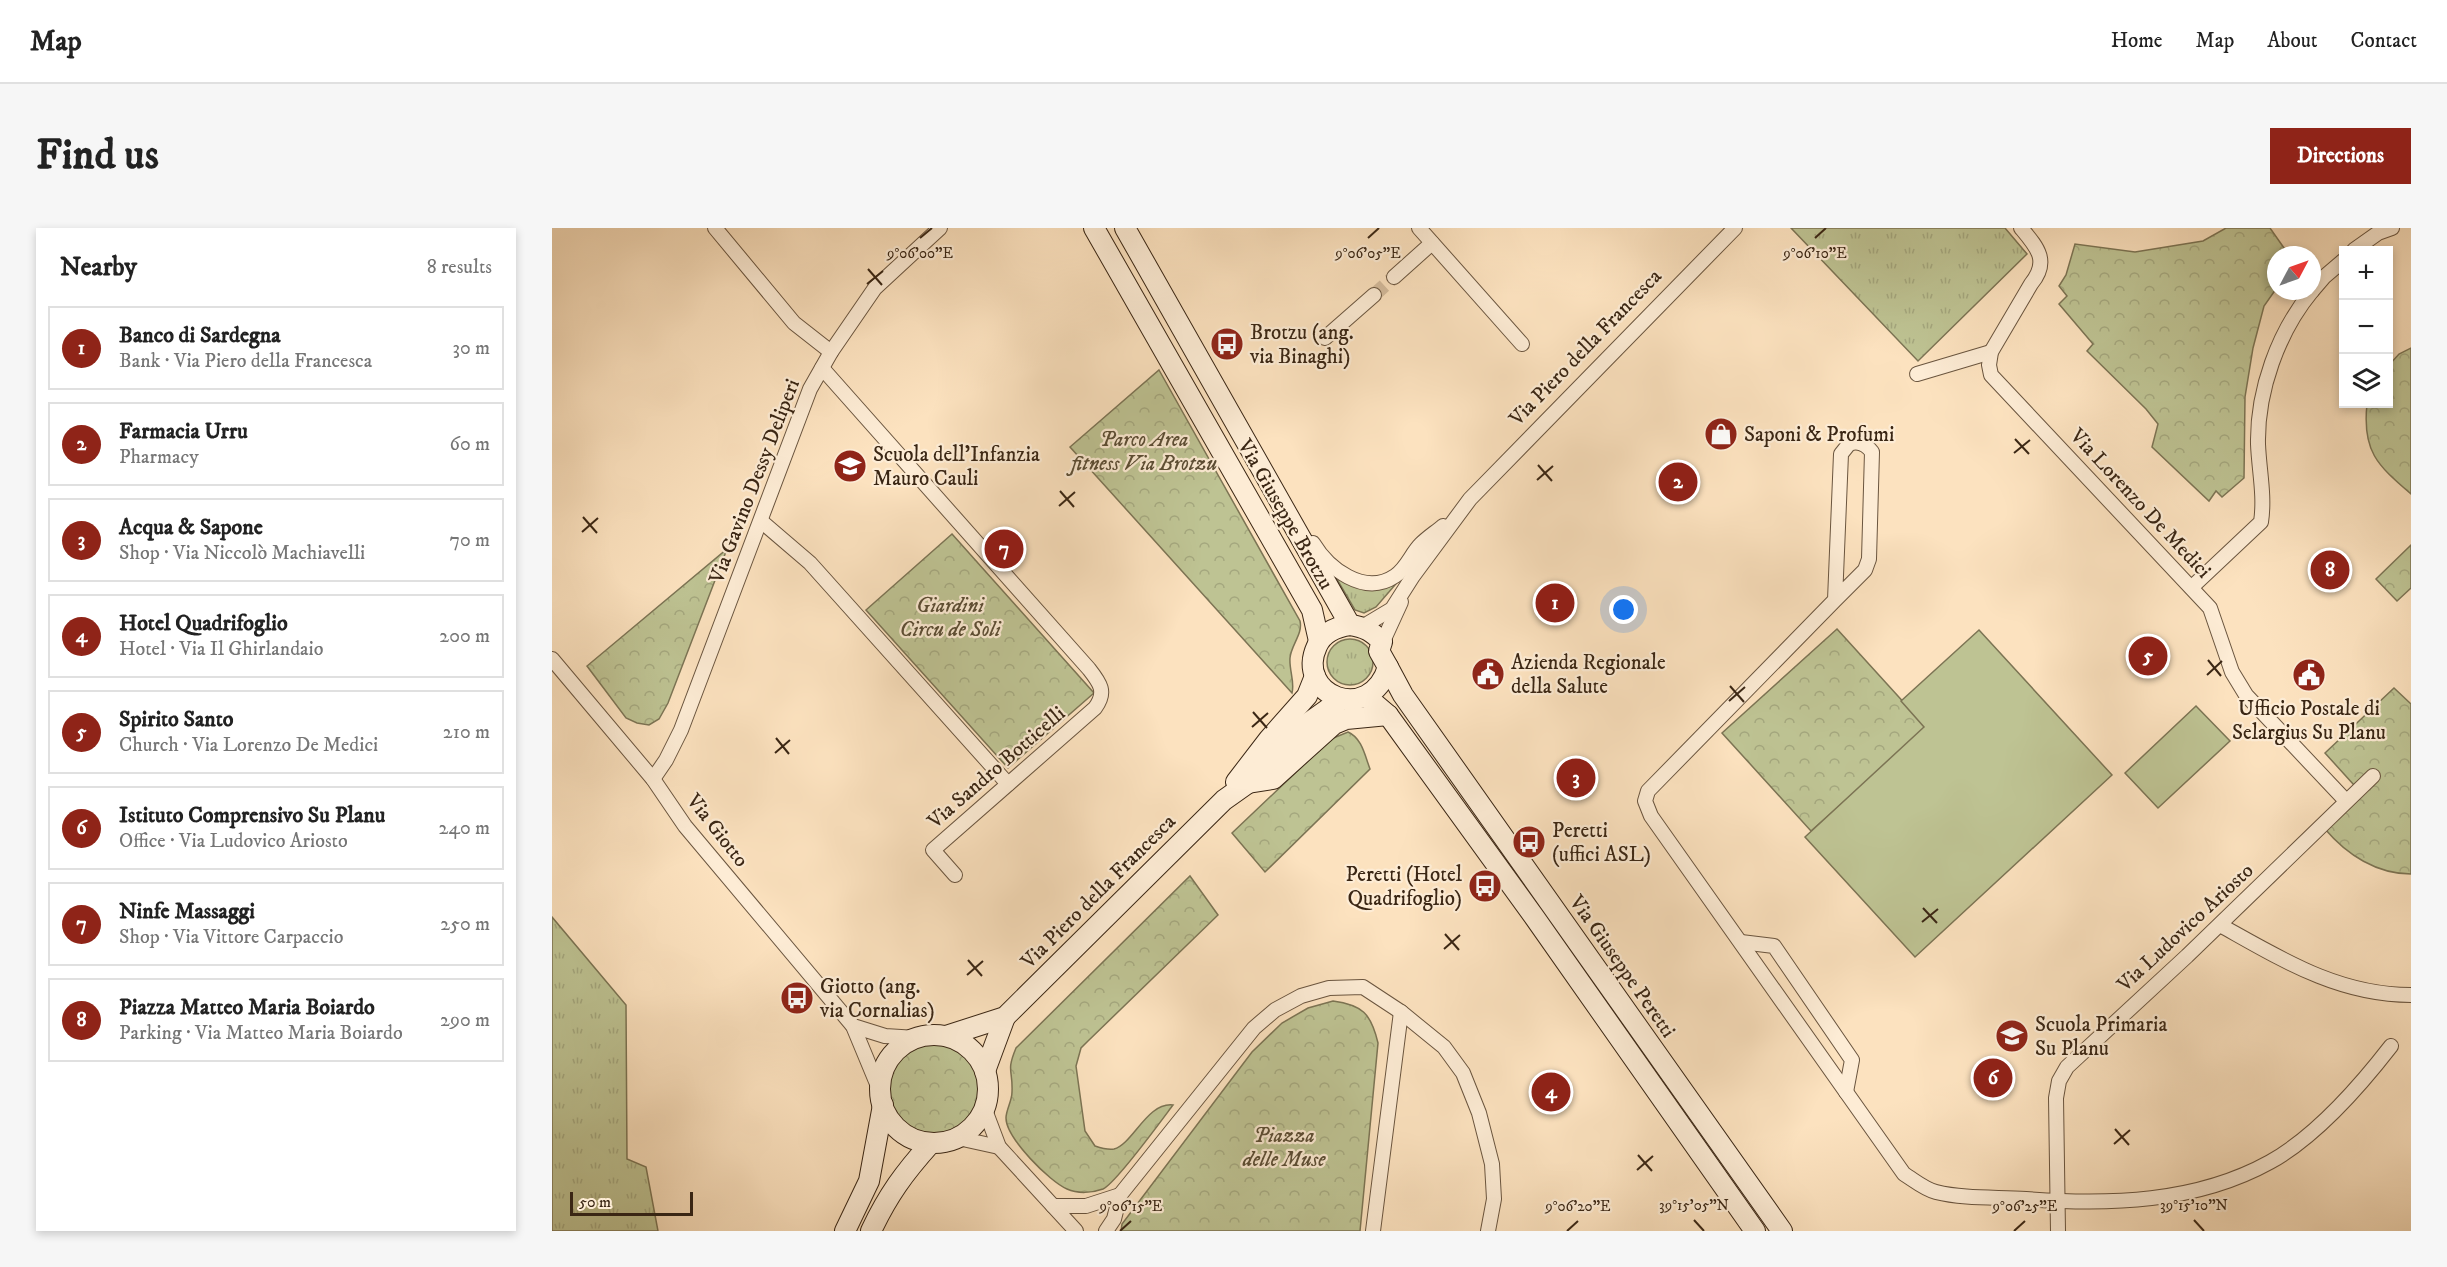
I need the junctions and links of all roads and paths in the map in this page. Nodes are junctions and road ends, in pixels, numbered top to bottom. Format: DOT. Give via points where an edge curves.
graph roads {
  1 [pos="715,228"];
  2 [pos="940,228"];
  3 [pos="1094,228"];
  4 [pos="1125,228"];
  5 [pos="1419,228"];
  6 [pos="2021,228"];
  7 [pos="2392,228"];
  8 [pos="1726,231"];
  9 [pos="1432,243"];
  10 [pos="2360,246"];
  11 [pos="2339,264"];
  12 [pos="1394,277"];
  13 [pos="2321,282"];
  14 [pos="1374,295"];
  15 [pos="2305,300"];
  16 [pos="1325,338"];
  17 [pos="1522,344"];
  18 [pos="831,352"];
  19 [pos="1991,352"];
  20 [pos="822,368"];
  21 [pos="1917,374"];
  22 [pos="1470,499"];
  23 [pos="1290,516"];
  24 [pos="761,521"];
  25 [pos="1413,576"];
  26 [pos="1374,583"];
  27 [pos="2192,587"];
  28 [pos="1835,600"];
  29 [pos="1356,626"];
  30 [pos="1319,641"];
  31 [pos="552,659"];
  32 [pos="1384,659"];
  33 [pos="1315,676"];
  34 [pos="1367,697"];
  35 [pos="1342,699"];
  36 [pos="1388,715"];
  37 [pos="2373,776"];
  38 [pos="653,779"];
  39 [pos="1248,783"];
  40 [pos="1008,784"];
  41 [pos="1224,800"];
  42 [pos="2346,801"];
  43 [pos="955,875"];
  44 [pos="2220,925"];
  45 [pos="1741,942"];
  46 [pos="2411,996"];
  47 [pos="1401,1012"];
  48 [pos="1005,1017"];
  49 [pos="853,1026"];
  50 [pos="946,1036"];
  51 [pos="917,1038"];
  52 [pos="2391,1046"];
  53 [pos="985,1071"];
  54 [pos="1845,1092"];
  55 [pos="881,1098"];
  56 [pos="985,1110"];
  57 [pos="958,1138"];
  58 [pos="931,1143"];
  59 [pos="999,1147"];
  60 [pos="1120,1195"];
  61 [pos="2057,1201"];
  62 [pos="1053,1206"];
  63 [pos="844,1231"];
  64 [pos="871,1231"];
  65 [pos="1076,1231"];
  66 [pos="1106,1231"];
  67 [pos="1373,1231"];
  68 [pos="1488,1231"];
  69 [pos="1755,1231"];
  70 [pos="1782,1231"];
  71 [pos="2058,1231"];
  1 -- 18 [label="street" via="794,322"];
  2 -- 18 [label="street, Via Gavino Dessy Deliperi" via="875,288"];
  3 -- 30 [label="street, Via Giuseppe Brotzu" via="1312,610"];
  4 -- 23 [label="street, Via Giuseppe Brotzu"];
  5 -- 9 [label="street"];
  6 -- 19 [label="street" via="2042,260 2039,274"];
  7 -- 10 [label="street"];
  8 -- 22 [label="street, Via Piero della Francesca"];
  9 -- 12 [label="street"];
  9 -- 17 [label="street"];
  11 -- 13 [label="street"];
  14 -- 16 [label="street"];
  15 -- 27 [label="street" via="2281,342 2260,408 2258,444 2264,507 2261,522"];
  18 -- 20 [label="street, Via Gavino Dessy Deliperi"];
  19 -- 21 [label="street"];
  19 -- 27 [label="street, Via Lorenzo De Medici" via="1991,375"];
  20 -- 24 [label="street, Via Gavino Dessy Deliperi" via="800,414"];
  20 -- 40 [label="street, Via Sandro Botticelli" via="1098,680 1101,700"];
  22 -- 25 [label="street, Via Piero della Francesca"];
  22 -- 26 [label="street, Via Piero della Francesca" via="1420,545 1397,574"];
  23 -- 26 [label="street, Via Giuseppe Brotzu" via="1329,564 1352,579"];
  23 -- 29 [label="street, Via Giuseppe Brotzu"];
  24 -- 38 [label="street, Via Gavino Dessy Deliperi" via="681,730"];
  24 -- 40 [label="street" via="810,563"];
  25 -- 29 [label="street, Via Piero della Francesca" via="1392,609"];
  25 -- 32 [label="street, Via Piero della Francesca"];
  27 -- 42 [label="street, Via Lorenzo De Medici" via="2210,608 2232,672 2246,695"];
  28 -- 28 [label="street" via="1865,570 1869,559 1872,452 1859,442 1846,446 1840,459"];
  28 -- 45 [label="street" via="1648,791 1645,801 1651,816"];
  29 -- 30 [label="street" via="1338,627"];
  29 -- 32 [label="street" via="1374,633 1382,642"];
  30 -- 33 [label="street" via="1312,664"];
  31 -- 38 [label="street, Via Giotto"];
  32 -- 34 [label="street" via="1384,679"];
  32 -- 70 [label="street, Via Giuseppe Peretti" via="1409,704"];
  33 -- 35 [label="street" via="1330,695"];
  33 -- 41 [label="street, Via Piero della Francesca" via="1308,696 1248,764"];
  34 -- 35 [label="street"];
  34 -- 36 [label="street"];
  35 -- 39 [label="street, Via Piero della Francesca" via="1300,729"];
  36 -- 39 [label="street" via="1334,724 1273,779"];
  36 -- 69 [label="street"];
  37 -- 42 [label="street, Via Ludovico Ariosto"];
  38 -- 49 [label="street, Via Giotto" via="685,826"];
  39 -- 41 [label="street, Via Piero della Francesca"];
  40 -- 43 [label="street, Via Sandro Botticelli" via="933,850"];
  41 -- 48 [label="street, Via Piero della Francesca"];
  42 -- 44 [label="street, Via Ludovico Ariosto"];
  44 -- 46 [label="street" via="2319,978 2368,992"];
  44 -- 61 [label="street, Via Ludovico Ariosto" via="2067,1067 2056,1098"];
  45 -- 54 [label="street"];
  45 -- 54 [label="street" via="1774,946 1852,1060"];
  47 -- 60 [label="street" via="1363,987 1322,990 1275,1010 1254,1028"];
  47 -- 67 [label="street"];
  47 -- 68 [label="street" via="1444,1047 1463,1073 1479,1113 1492,1164 1494,1199"];
  48 -- 50 [label="street, Via Piero della Francesca"];
  48 -- 53 [label="street, Via Piero della Francesca"];
  49 -- 51 [label="street" via="885,1036"];
  49 -- 55 [label="street, Via Giotto"];
  50 -- 51 [label="street"];
  50 -- 53 [label="street" via="970,1049"];
  51 -- 55 [label="street" via="892,1055 882,1076"];
  52 -- 61 [label="street" via="2355,1090 2297,1144 2240,1177 2167,1196 2127,1201"];
  53 -- 56 [label="street"];
  54 -- 61 [label="street" via="1904,1174 1920,1185 1956,1195"];
  55 -- 58 [label="street" via="893,1124 910,1137"];
  55 -- 63 [label="street" via="869,1181"];
  56 -- 57 [label="street" via="974,1126"];
  56 -- 59 [label="street"];
  57 -- 58 [label="street"];
  57 -- 59 [label="street"];
  58 -- 64 [label="street" via="890,1192"];
  59 -- 62 [label="street"];
  60 -- 62 [label="street" via="1086,1206"];
  60 -- 66 [label="street" via="1114,1219"];
  61 -- 71 [label="street, Via Ludovico Ariosto"];
  62 -- 65 [label="street"];
}
